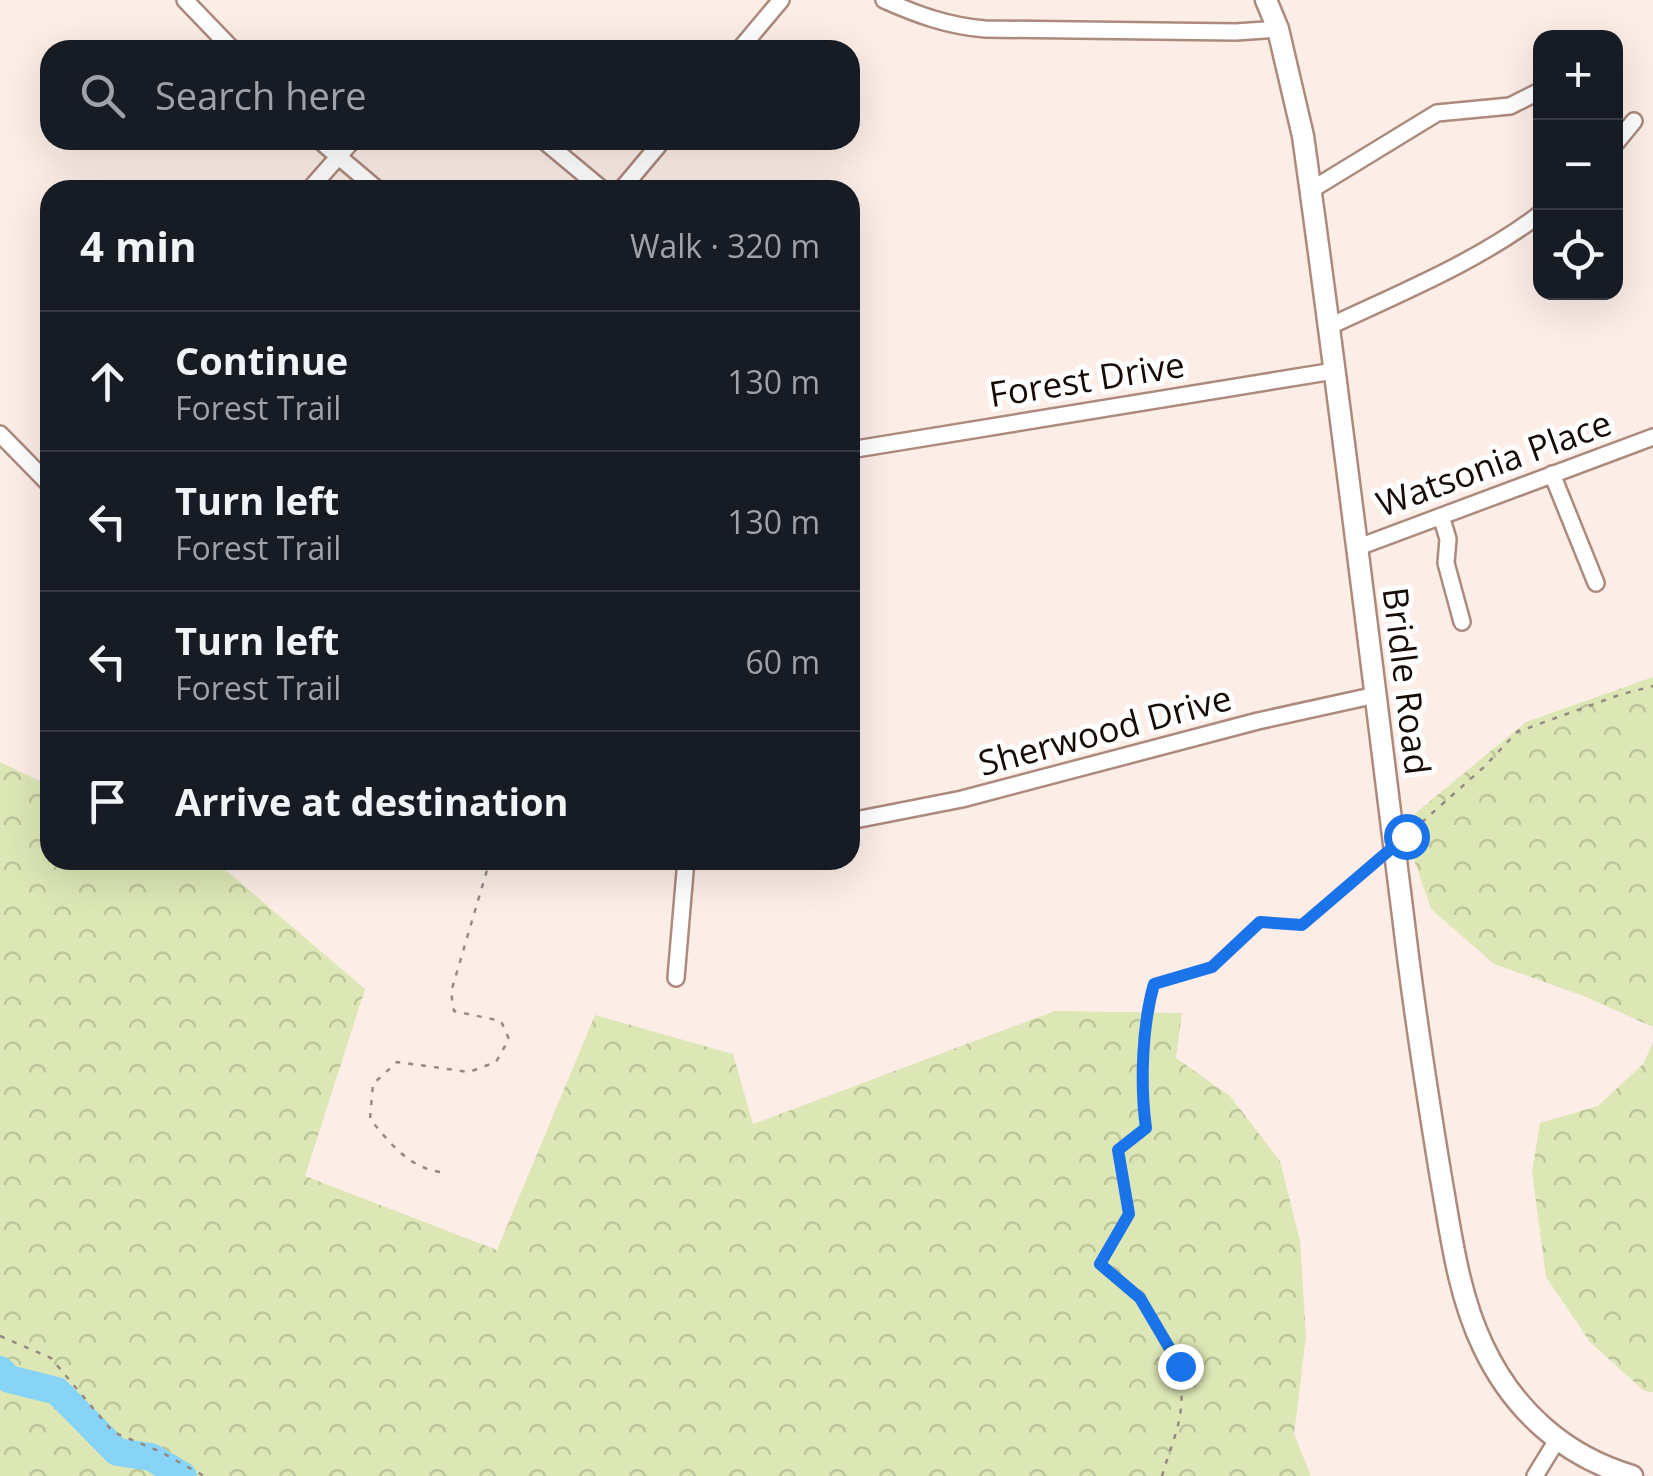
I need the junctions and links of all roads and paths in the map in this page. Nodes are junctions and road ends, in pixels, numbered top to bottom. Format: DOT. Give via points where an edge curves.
graph roads {
  1 [pos="185,0"];
  2 [pos="781,0"];
  3 [pos="884,0"];
  4 [pos="1266,0"];
  5 [pos="1278,29"];
  6 [pos="223,40"];
  7 [pos="747,40"];
  8 [pos="1533,95"];
  9 [pos="1634,121"];
  10 [pos="1623,134"];
  11 [pos="329,150"];
  12 [pos="345,150"];
  13 [pos="555,150"];
  14 [pos="655,150"];
  15 [pos="338,159"];
  16 [pos="318,180"];
  17 [pos="365,180"];
  18 [pos="591,180"];
  19 [pos="630,180"];
  20 [pos="1311,190"];
  21 [pos="1533,219"];
  22 [pos="1328,328"];
  23 [pos="1334,370"];
  24 [pos="0,434"];
  25 [pos="1653,437"];
  26 [pos="860,448"];
  27 [pos="40,474"];
  28 [pos="1552,474"];
  29 [pos="1441,516"];
  30 [pos="1356,548"];
  31 [pos="1596,583"];
  32 [pos="1462,622"];
  33 [pos="1653,686"];
  34 [pos="1376,696"];
  35 [pos="860,819"];
  36 [pos="1394,846"];
  37 [pos="487,870"];
  38 [pos="685,870"];
  39 [pos="676,978"];
  40 [pos="440,1172"];
  41 [pos="0,1336"];
  42 [pos="1557,1440"];
  43 [pos="204,1476"];
  44 [pos="1162,1476"];
  45 [pos="1535,1476"];
  46 [pos="1632,1476"];
  1 -- 6 [label="street"];
  2 -- 7 [label="street"];
  3 -- 5 [label="street" via="923,18 985,30"];
  4 -- 5 [label="main road, Bridle Road"];
  5 -- 20 [label="main road, Bridle Road"];
  8 -- 20 [label="street" via="1510,106 1437,113"];
  9 -- 10 [label="street"];
  11 -- 15 [label="street"];
  12 -- 15 [label="street"];
  13 -- 18 [label="street"];
  14 -- 19 [label="street"];
  15 -- 16 [label="street"];
  15 -- 17 [label="street"];
  20 -- 22 [label="main road, Bridle Road"];
  21 -- 22 [label="street"];
  22 -- 23 [label="main road, Bridle Road"];
  23 -- 26 [label="street, Forest Drive"];
  23 -- 30 [label="main road, Bridle Road"];
  24 -- 27 [label="street"];
  25 -- 28 [label="street, Watsonia Place"];
  28 -- 29 [label="street, Watsonia Place"];
  28 -- 31 [label="street"];
  29 -- 30 [label="street, Watsonia Place"];
  29 -- 32 [label="street"];
  30 -- 34 [label="main road, Bridle Road"];
  33 -- 36 [label="path" via="1517,732"];
  34 -- 35 [label="street, Sherwood Drive" via="962,800"];
  34 -- 36 [label="main road, Bridle Road"];
  36 -- 42 [label="main road, Bridle Road" via="1424,1072 1464,1296 1499,1376"];
  36 -- 44 [label="path" via="1302,925 1260,922 1212,967 1154,984 1146,1012 1146,1128 1118,1150 1129,1214 1100,1264 1140,1298 1180,1366 1182,1409"];
  37 -- 40 [label="path" via="452,992 454,1011 501,1020 509,1038 496,1062 469,1072 397,1062 373,1084 370,1119 400,1154"];
  38 -- 39 [label="street"];
  41 -- 43 [label="path" via="52,1358 113,1432"];
  42 -- 45 [label="street"];
  42 -- 46 [label="main road, Bridle Road"];
}
